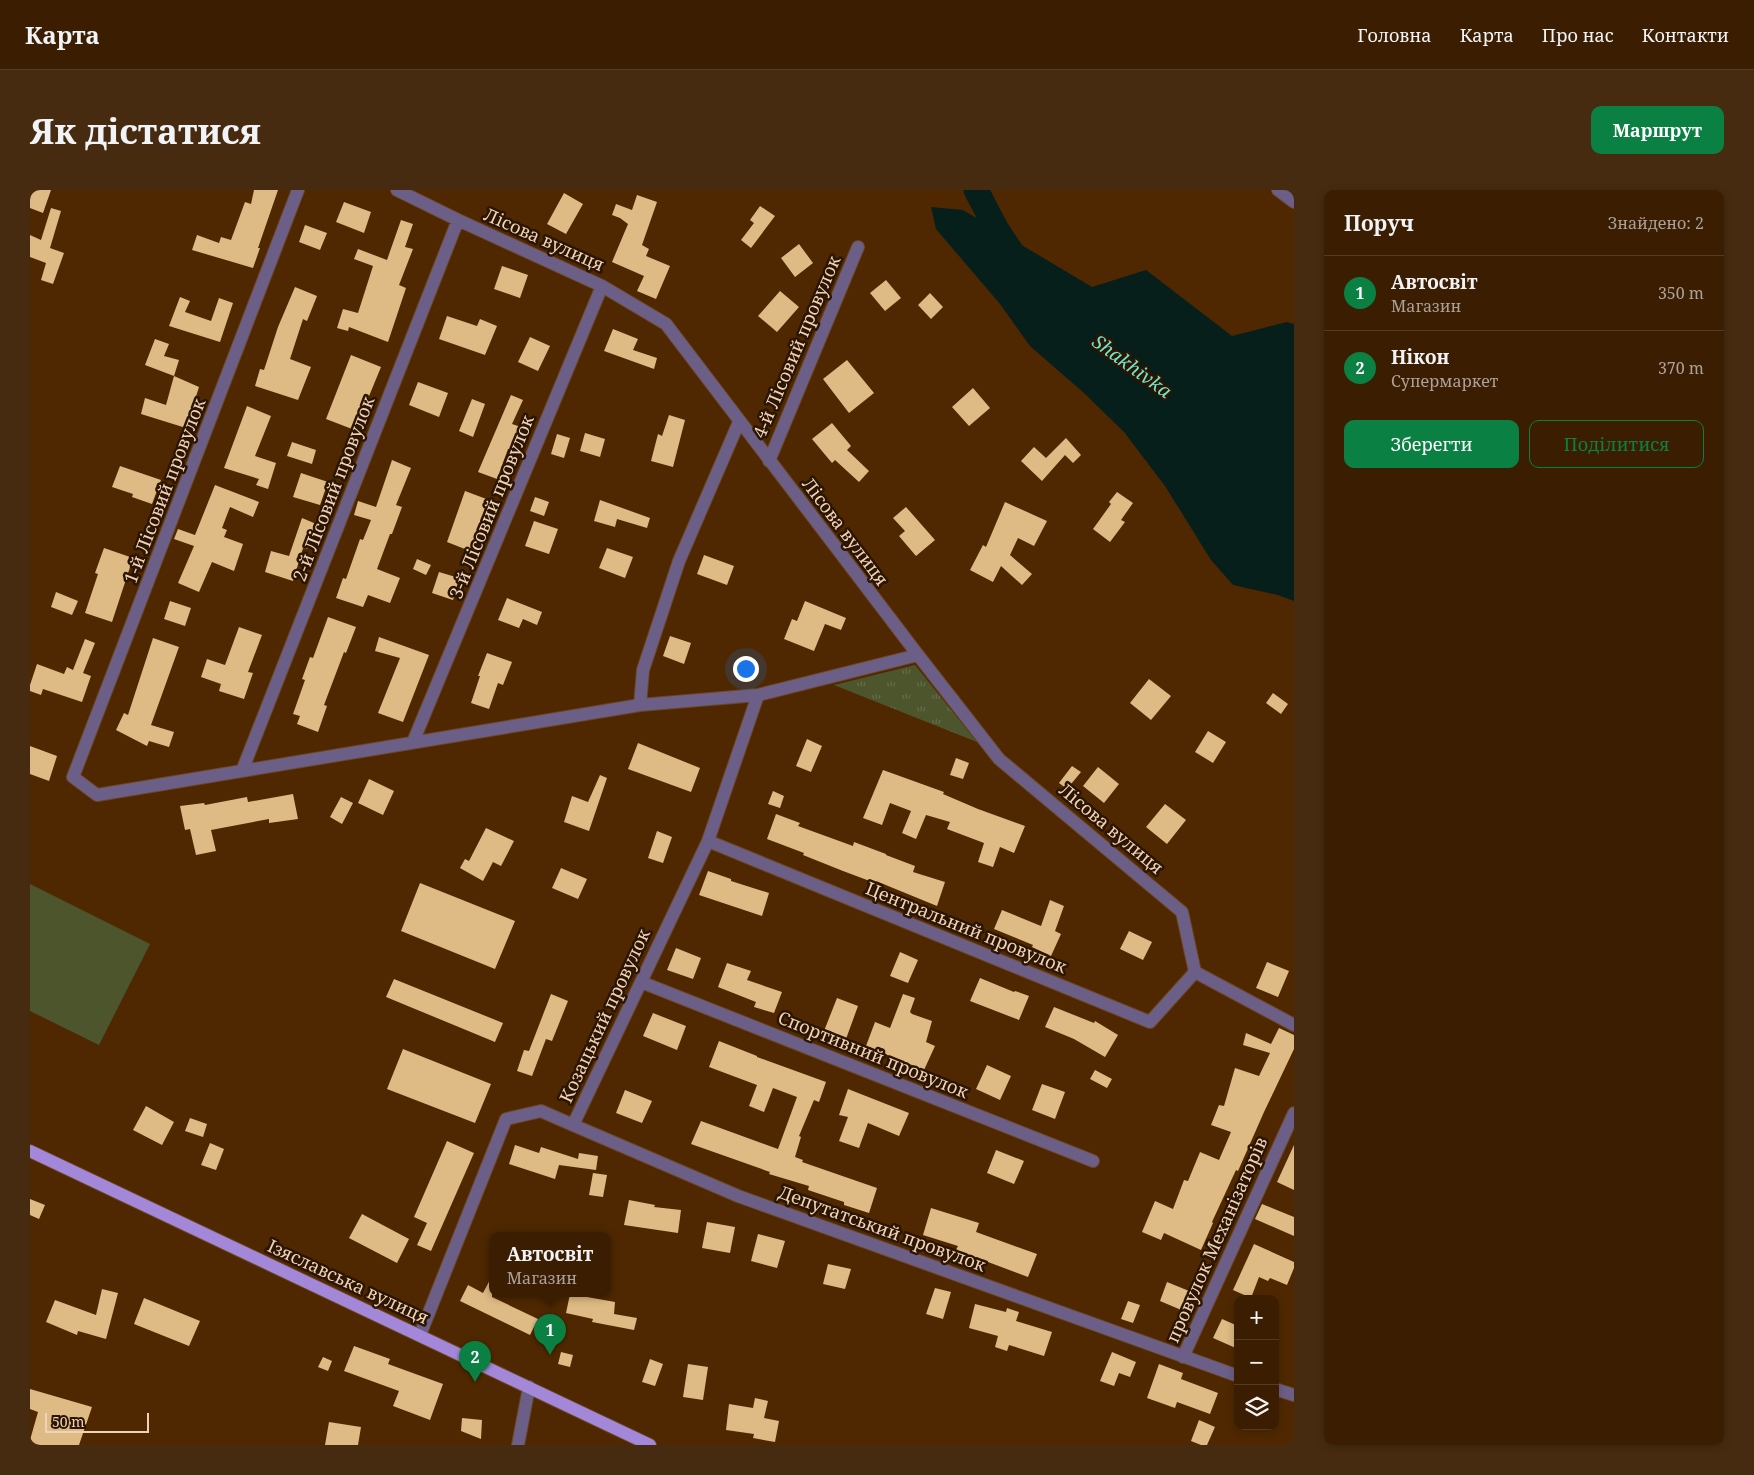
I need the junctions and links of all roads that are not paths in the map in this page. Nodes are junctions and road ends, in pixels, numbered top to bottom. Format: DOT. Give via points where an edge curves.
graph roads {
  1 [pos="298,190"];
  2 [pos="397,190"];
  3 [pos="1278,190"];
  4 [pos="1294,202"];
  5 [pos="458,220"];
  6 [pos="858,247"];
  7 [pos="602,286"];
  8 [pos="740,422"];
  9 [pos="769,461"];
  10 [pos="918,655"];
  11 [pos="758,695"];
  12 [pos="640,705"];
  13 [pos="414,742"];
  14 [pos="242,771"];
  15 [pos="708,841"];
  16 [pos="1195,972"];
  17 [pos="641,982"];
  18 [pos="1294,1025"];
  19 [pos="1294,1113"];
  20 [pos="573,1125"];
  21 [pos="30,1151"];
  22 [pos="1093,1161"];
  23 [pos="420,1336"];
  24 [pos="1183,1356"];
  25 [pos="1234,1375"];
  26 [pos="529,1387"];
  27 [pos="1279,1390"];
  28 [pos="1294,1395"];
  29 [pos="518,1445"];
  30 [pos="650,1445"];
  1 -- 14 [label="street, 1-й Лісовий провулок" via="73,777 97,795"];
  2 -- 5 [label="street, Лісова вулиця"];
  3 -- 4 [label="street"];
  5 -- 7 [label="street, Лісова вулиця"];
  5 -- 14 [label="street, 2-й Лісовий провулок"];
  6 -- 9 [label="street, 4-й Лісовий провулок"];
  7 -- 8 [label="street, Лісова вулиця" via="666,324"];
  7 -- 13 [label="street, 3-й Лісовий провулок"];
  8 -- 9 [label="street, Лісова вулиця"];
  8 -- 12 [label="street, 4-й Лісовий провулок" via="679,560 643,670"];
  9 -- 10 [label="street, Лісова вулиця"];
  10 -- 11 [label="street"];
  10 -- 16 [label="street, Лісова вулиця" via="999,759 1182,912"];
  11 -- 12 [label="street"];
  11 -- 15 [label="street, Козацький провулок"];
  12 -- 13 [label="street"];
  13 -- 14 [label="street"];
  15 -- 16 [label="street, Центральний провулок" via="1150,1022"];
  15 -- 17 [label="street, Козацький провулок"];
  16 -- 18 [label="street"];
  17 -- 20 [label="street, Козацький провулок"];
  17 -- 22 [label="street, Спортивний провулок"];
  19 -- 24 [label="street, провулок Механізаторів"];
  20 -- 23 [label="street, Козацький провулок" via="540,1111 506,1119"];
  20 -- 24 [label="street, Депутатський провулок" via="738,1196"];
  21 -- 23 [label="main road, Ізяславська вулиця"];
  23 -- 26 [label="main road, Ізяславська вулиця"];
  24 -- 25 [label="street, провулок Механізаторів"];
  26 -- 29 [label="street"];
  26 -- 30 [label="main road, Ізяславська вулиця"];
  27 -- 28 [label="street"];
}
